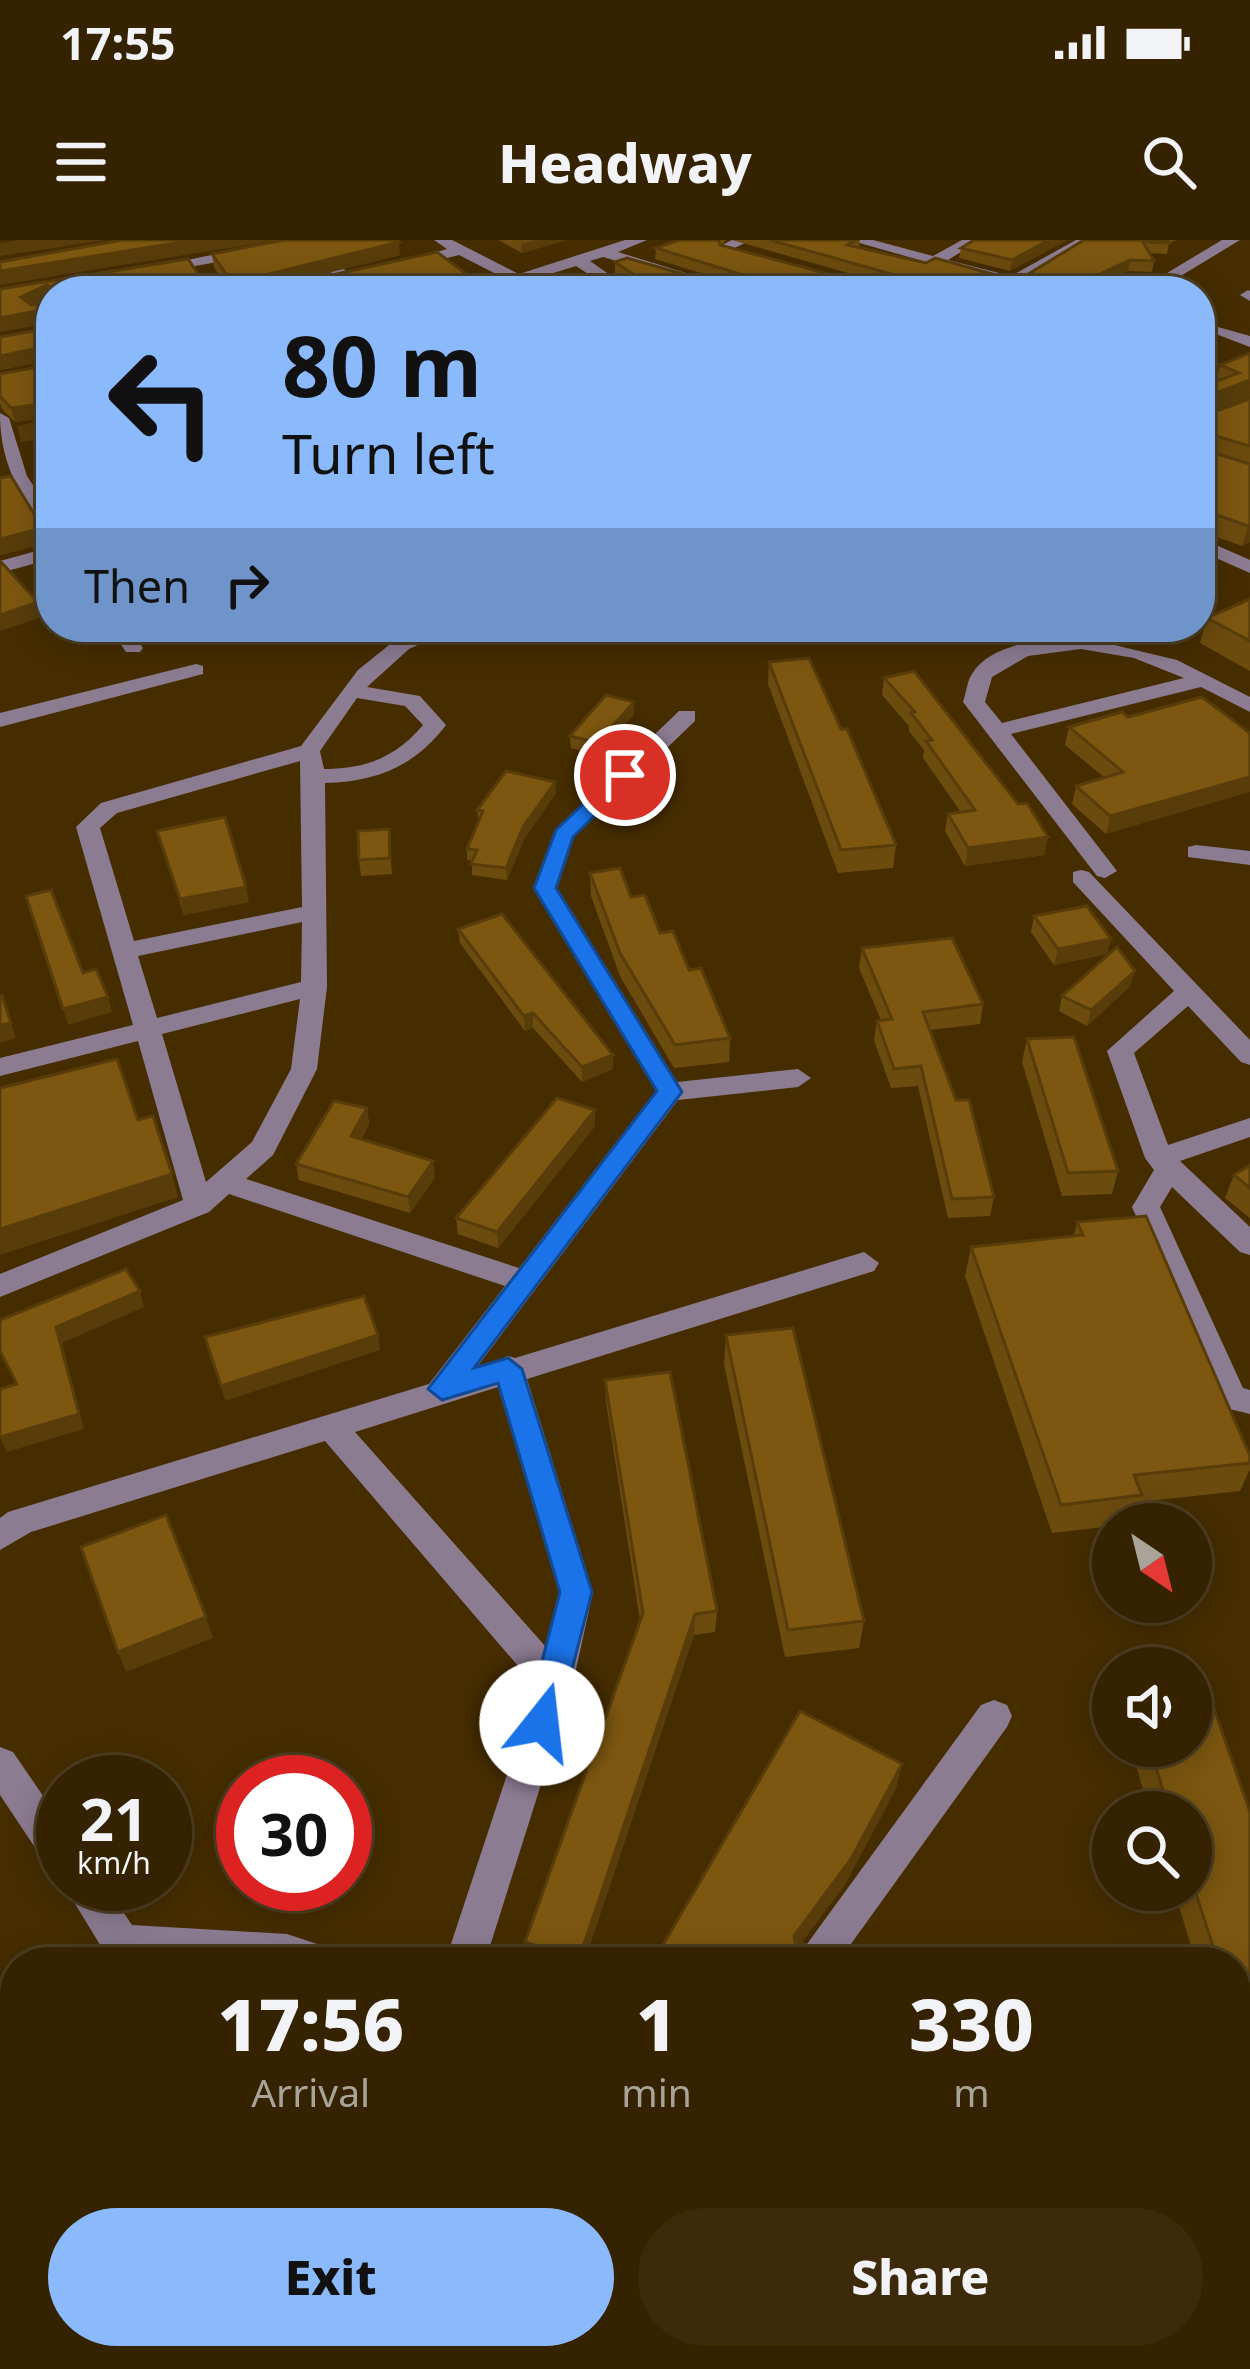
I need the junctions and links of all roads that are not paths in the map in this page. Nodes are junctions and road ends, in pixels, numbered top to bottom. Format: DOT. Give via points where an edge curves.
graph roads {
  1 [pos="441,240"];
  2 [pos="481,240"];
  3 [pos="640,240"];
  4 [pos="856,240"];
  5 [pos="973,240"];
  6 [pos="1087,240"];
  7 [pos="1233,240"];
  8 [pos="295,243"];
  9 [pos="746,247"];
  10 [pos="459,250"];
  11 [pos="605,253"];
  12 [pos="196,261"];
  13 [pos="579,261"];
  14 [pos="934,261"];
  15 [pos="484,265"];
  16 [pos="386,268"];
  17 [pos="131,272"];
  18 [pos="368,272"];
  19 [pos="673,273"];
  20 [pos="207,276"];
  21 [pos="347,276"];
  22 [pos="353,276"];
  23 [pos="508,276"];
  24 [pos="530,276"];
  25 [pos="602,276"];
  26 [pos="684,276"];
  27 [pos="992,276"];
  28 [pos="1021,276"];
  29 [pos="1171,276"];
  30 [pos="1215,328"];
  31 [pos="1250,342"];
  32 [pos="3,426"];
  33 [pos="28,430"];
  34 [pos="9,478"];
  35 [pos="36,510"];
  36 [pos="1215,551"];
  37 [pos="36,558"];
  38 [pos="0,567"];
  39 [pos="1250,567"];
  40 [pos="129,642"];
  41 [pos="413,642"];
  42 [pos="133,648"];
  43 [pos="196,670"];
  44 [pos="1208,679"];
  45 [pos="351,691"];
  46 [pos="1250,706"];
  47 [pos="687,716"];
  48 [pos="0,720"];
  49 [pos="994,732"];
  50 [pos="312,764"];
  51 [pos="1196,852"];
  52 [pos="1250,858"];
  53 [pos="315,912"];
  54 [pos="124,951"];
  55 [pos="314,987"];
  56 [pos="1190,992"];
  57 [pos="148,1029"];
  58 [pos="1250,1056"];
  59 [pos="0,1067"];
  60 [pos="798,1078"];
  61 [pos="670,1092"];
  62 [pos="1250,1127"];
  63 [pos="1164,1163"];
  64 [pos="224,1181"];
  65 [pos="199,1205"];
  66 [pos="1250,1244"];
  67 [pos="864,1262"];
  68 [pos="528,1282"];
  69 [pos="0,1286"];
  70 [pos="508,1369"];
  71 [pos="442,1389"];
  72 [pos="1250,1402"];
  73 [pos="329,1424"];
  74 [pos="7,1526"];
  75 [pos="555,1683"];
  76 [pos="994,1716"];
  77 [pos="0,1764"];
  78 [pos="36,1817"];
  79 [pos="97,1911"];
  80 [pos="118,1947"];
  81 [pos="470,1947"];
  82 [pos="825,1947"];
  1 -- 10 [label="street"];
  2 -- 15 [label="street" via="502,252"];
  3 -- 11 [label="street"];
  4 -- 14 [label="street"];
  5 -- 14 [label="street"];
  6 -- 28 [label="street"];
  7 -- 29 [label="street"];
  8 -- 12 [label="street" via="265,257"];
  8 -- 21 [label="street"];
  9 -- 19 [label="street"];
  10 -- 15 [label="street"];
  10 -- 16 [label="street" via="416,254"];
  11 -- 13 [label="street"];
  11 -- 19 [label="street"];
  12 -- 17 [label="street"];
  12 -- 20 [label="street"];
  13 -- 24 [label="street"];
  13 -- 25 [label="street"];
  14 -- 27 [label="street"];
  15 -- 23 [label="street"];
  18 -- 22 [label="street"];
  19 -- 26 [label="street"];
  30 -- 31 [label="street"];
  32 -- 33 [label="street"];
  32 -- 34 [label="street"];
  34 -- 35 [label="street"];
  36 -- 39 [label="street"];
  37 -- 38 [label="street"];
  40 -- 42 [label="street"];
  41 -- 45 [label="street" via="384,655"];
  43 -- 48 [label="street"];
  44 -- 46 [label="street"];
  44 -- 49 [label="street"];
  44 -- 49 [label="street" via="1136,651 1071,644 1021,651 982,674 974,702"];
  45 -- 50 [label="street"];
  45 -- 50 [label="street" via="412,701 435,725 388,770 359,777"];
  47 -- 61 [label="street" via="563,835 545,888"];
  49 -- 56 [label="street" via="1093,874"];
  50 -- 53 [label="street"];
  50 -- 54 [label="street" via="110,808 88,827"];
  51 -- 52 [label="street"];
  53 -- 54 [label="street"];
  53 -- 55 [label="street"];
  54 -- 57 [label="street"];
  55 -- 57 [label="street"];
  55 -- 64 [label="street" via="304,1069 262,1148"];
  56 -- 58 [label="street"];
  56 -- 63 [label="street" via="1120,1051"];
  57 -- 59 [label="street"];
  57 -- 65 [label="street"];
  60 -- 61 [label="street"];
  61 -- 68 [label="street"];
  62 -- 63 [label="street"];
  63 -- 66 [label="street"];
  63 -- 72 [label="street" via="1146,1207 1232,1398"];
  64 -- 65 [label="street"];
  64 -- 68 [label="street"];
  65 -- 69 [label="street"];
  67 -- 70 [label="street"];
  68 -- 71 [label="street"];
  70 -- 71 [label="street"];
  70 -- 75 [label="street" via="576,1592"];
  71 -- 73 [label="street"];
  73 -- 74 [label="street"];
  73 -- 75 [label="street"];
  75 -- 81 [label="street"];
  76 -- 82 [label="street"];
  77 -- 78 [label="street"];
  79 -- 80 [label="street"];
}
